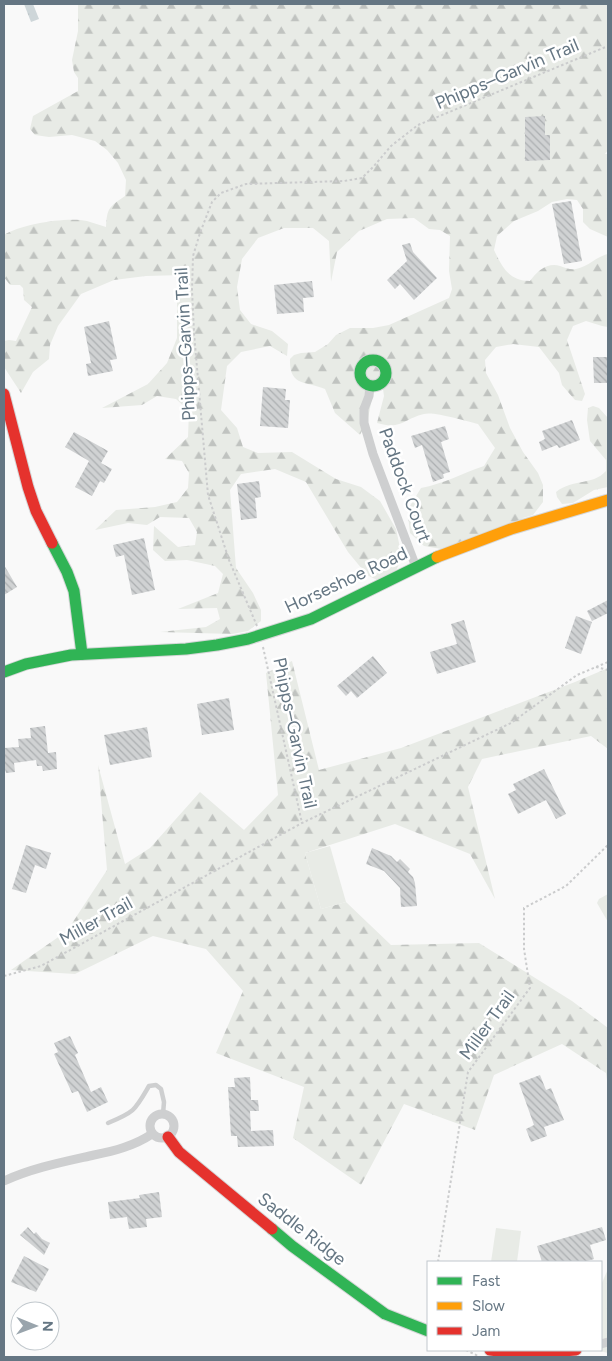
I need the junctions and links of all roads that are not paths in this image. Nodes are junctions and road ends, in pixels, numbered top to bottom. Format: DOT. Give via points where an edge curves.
graph roads {
  1 [pos="370,386"];
  2 [pos="4,394"];
  3 [pos="608,500"];
  4 [pos="416,567"];
  5 [pos="82,654"];
  6 [pos="4,672"];
  7 [pos="164,1114"];
  8 [pos="108,1123"];
  9 [pos="152,1134"];
  10 [pos="168,1137"];
  11 [pos="4,1182"];
  12 [pos="427,1330"];
  13 [pos="497,1351"];
  14 [pos="568,1351"];
  1 -- 4 [label="street, Paddock Court" via="364,423"];
  2 -- 5 [label="street" via="31,500 71,582"];
  3 -- 4 [label="street, Horseshoe Road" via="519,527"];
  4 -- 5 [label="street, Horseshoe Road" via="309,620 238,641 188,649"];
  5 -- 6 [label="street, Horseshoe Road" via="51,656"];
  7 -- 8 [label="lane" via="161,1088 156,1084 149,1086 129,1115"];
  7 -- 9 [label="street" via="151,1120"];
  7 -- 10 [label="street" via="173,1124"];
  9 -- 10 [label="street" via="160,1139"];
  9 -- 11 [label="street" via="124,1148 17,1175"];
  10 -- 12 [label="street, Saddle Ridge" via="179,1152 292,1246 386,1314"];
  13 -- 14 [label="street" via="542,1354"];
}
